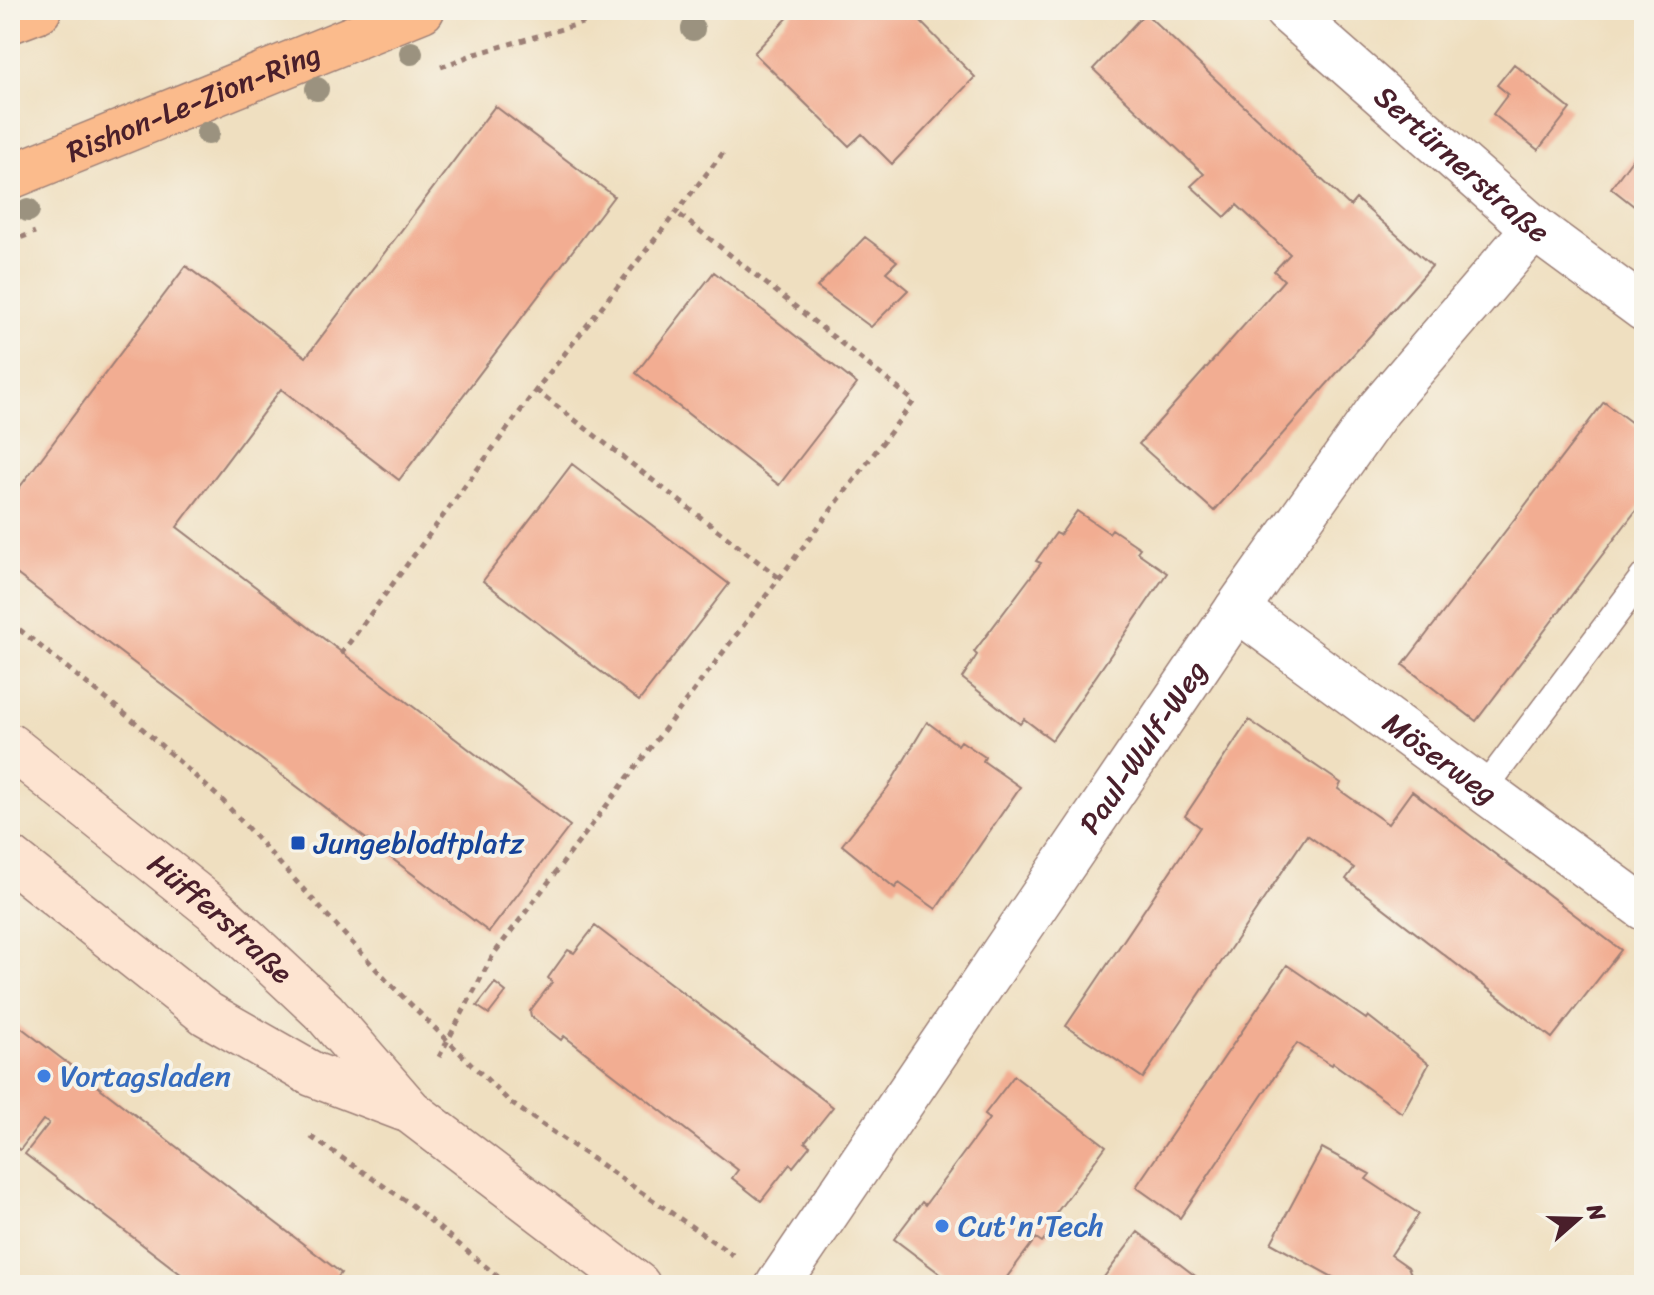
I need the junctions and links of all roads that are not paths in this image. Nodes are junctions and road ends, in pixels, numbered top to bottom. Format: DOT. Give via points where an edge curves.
graph roads {
  1 [pos="39,10"];
  2 [pos="422,10"];
  3 [pos="1286,10"];
  4 [pos="10,21"];
  5 [pos="10,177"];
  6 [pos="1534,228"];
  7 [pos="1644,309"];
  8 [pos="1644,576"];
  9 [pos="1237,609"];
  10 [pos="10,746"];
  11 [pos="1483,790"];
  12 [pos="10,858"];
  13 [pos="1644,908"];
  14 [pos="410,1111"];
  15 [pos="638,1285"];
  16 [pos="778,1285"];
  1 -- 4 [label="main road"];
  2 -- 5 [label="main road, Rishon-Le-Zion-Ring"];
  3 -- 6 [label="street, Sertürnerstraße"];
  6 -- 7 [label="street, Sertürnerstraße"];
  6 -- 9 [label="street, Paul-Wulf-Weg" via="1379,409"];
  8 -- 11 [label="lane"];
  9 -- 11 [label="street, Möserweg"];
  9 -- 16 [label="street, Paul-Wulf-Weg"];
  10 -- 14 [label="street, Hüfferstraße" via="215,910 324,1012"];
  11 -- 13 [label="street, Möserweg"];
  12 -- 14 [label="street, Hüfferstraße" via="207,1014 312,1074"];
  14 -- 15 [label="street, Hüfferstraße"];
}
